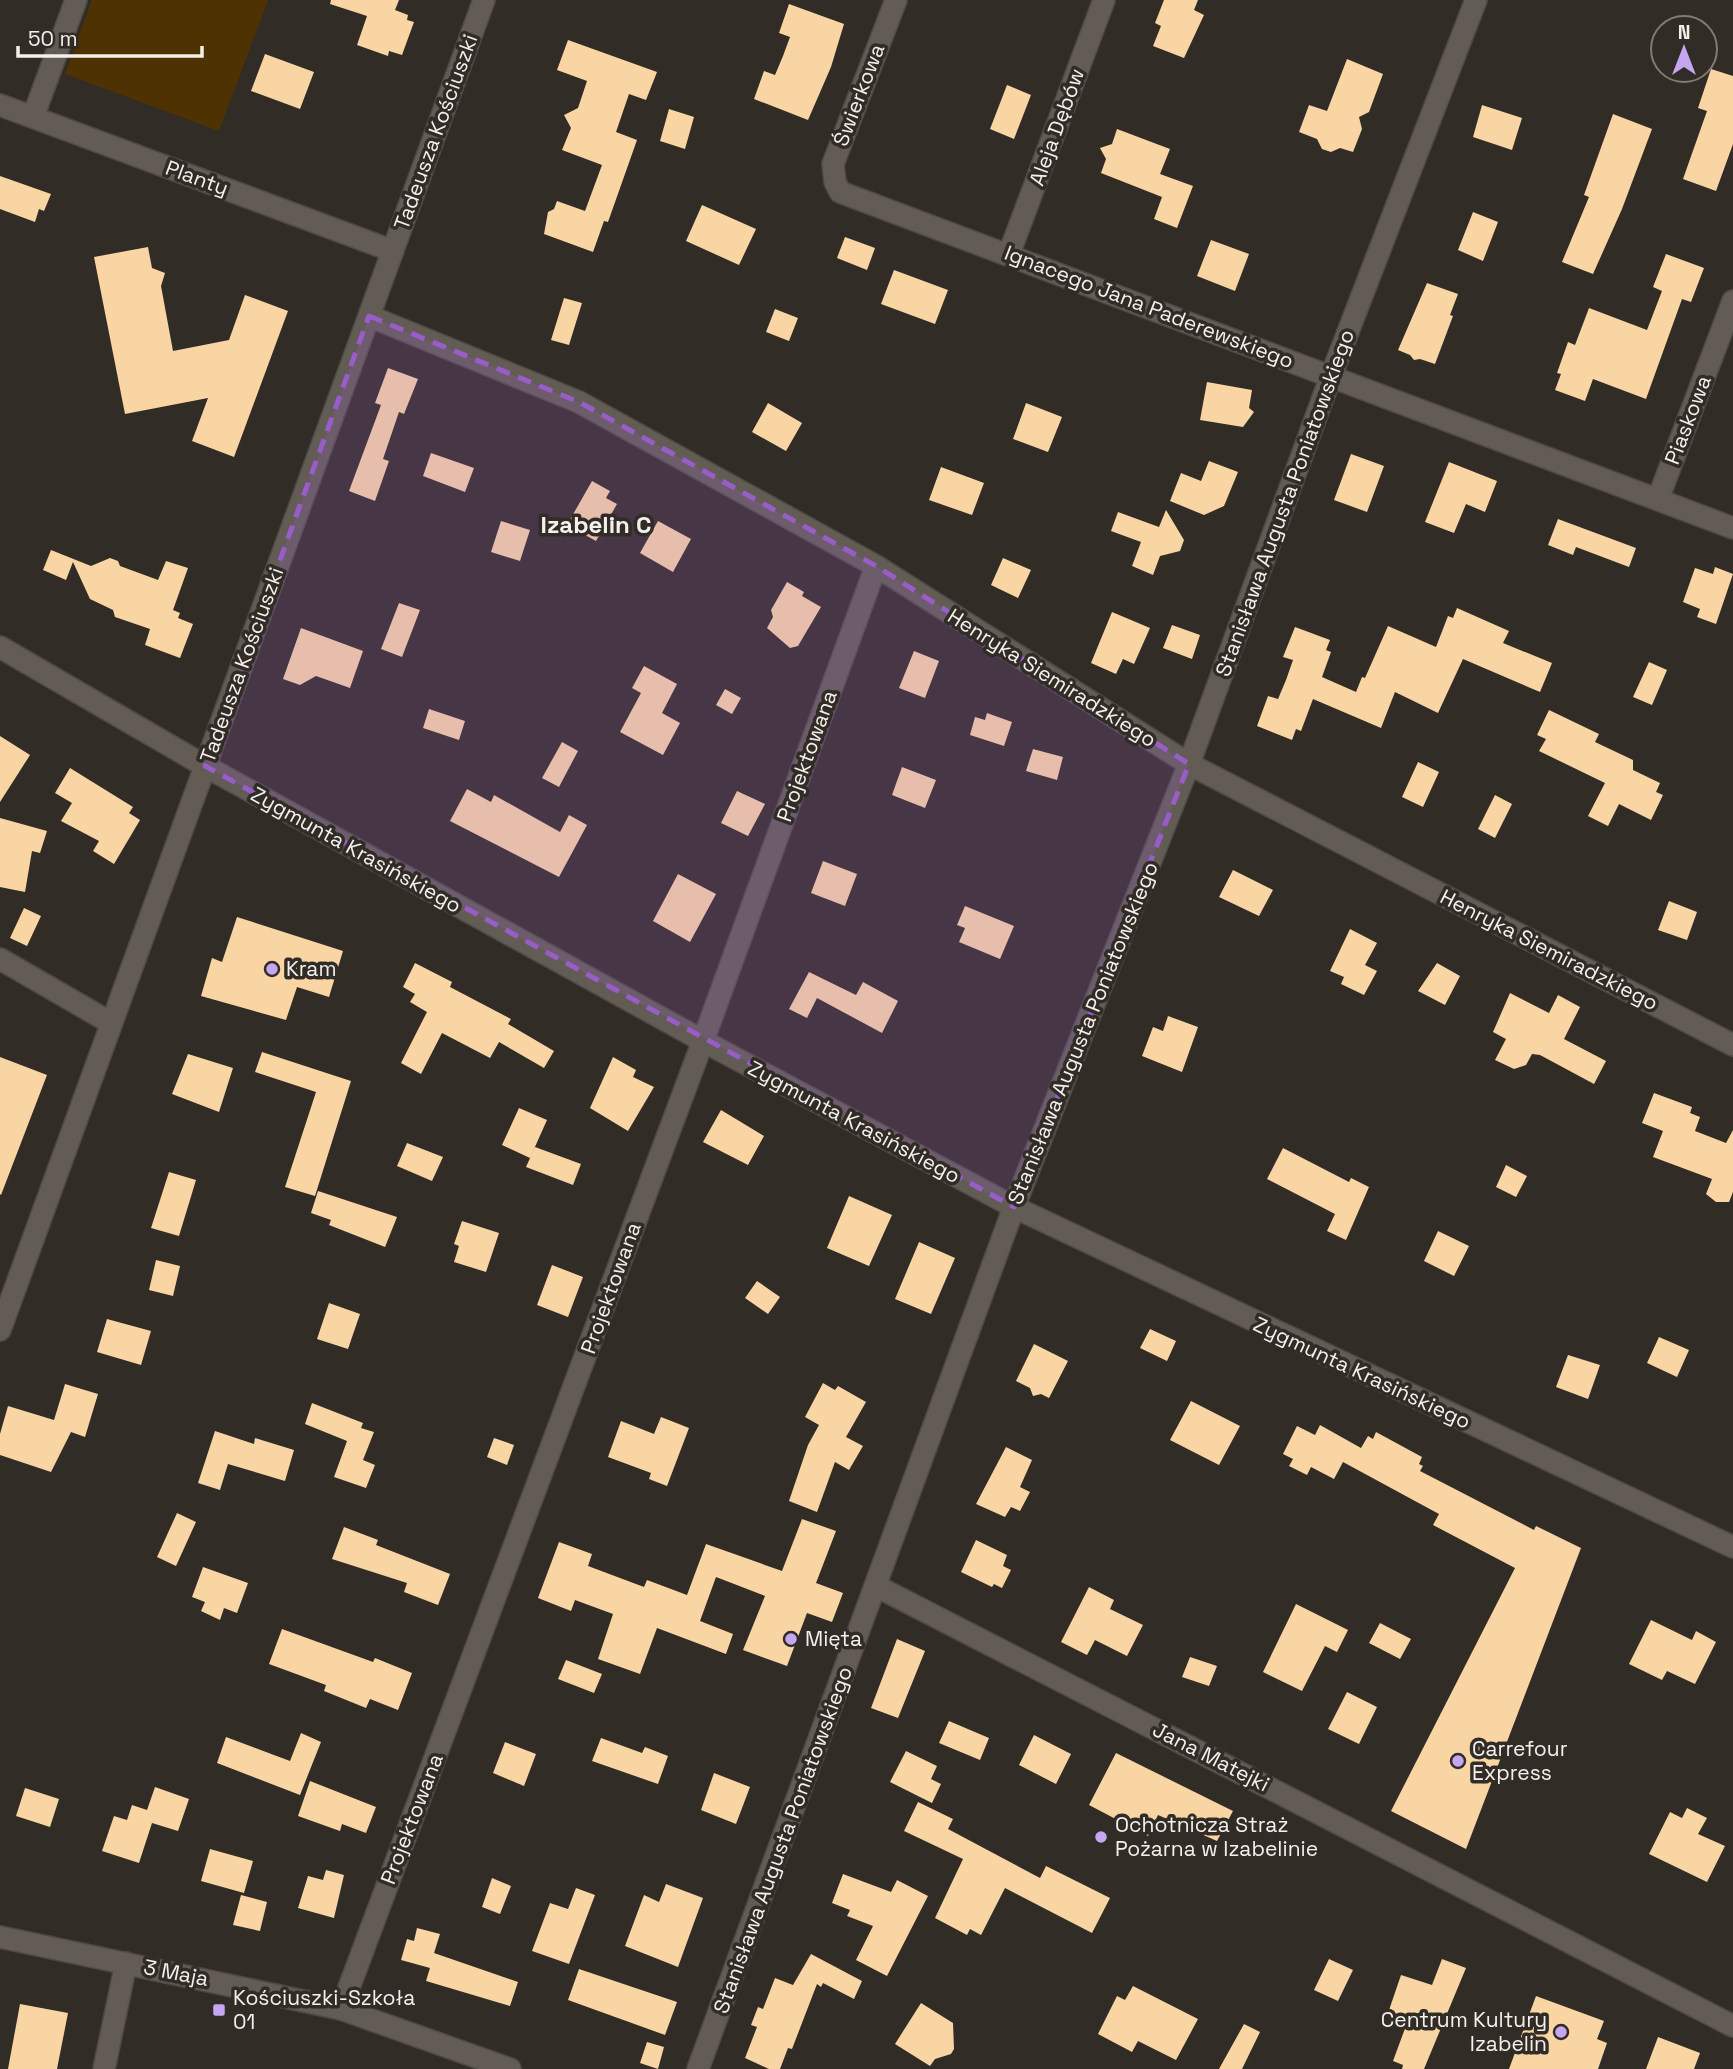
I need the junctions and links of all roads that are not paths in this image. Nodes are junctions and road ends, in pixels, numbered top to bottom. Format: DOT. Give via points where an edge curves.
graph roads {
  1 [pos="76,0"];
  2 [pos="484,0"];
  3 [pos="895,0"];
  4 [pos="1104,0"];
  5 [pos="1476,0"];
  6 [pos="0,105"];
  7 [pos="33,117"];
  8 [pos="840,191"];
  9 [pos="393,251"];
  10 [pos="1009,254"];
  11 [pos="1733,301"];
  12 [pos="369,316"];
  13 [pos="1331,376"];
  14 [pos="1658,499"];
  15 [pos="1733,528"];
  16 [pos="876,566"];
  17 [pos="0,647"];
  18 [pos="1189,764"];
  19 [pos="205,766"];
  20 [pos="0,959"];
  21 [pos="111,1023"];
  22 [pos="703,1041"];
  23 [pos="1733,1045"];
  24 [pos="1014,1208"];
  25 [pos="0,1330"];
  26 [pos="1733,1547"];
  27 [pos="876,1586"];
  28 [pos="0,1937"];
  29 [pos="126,1963"];
  30 [pos="341,2009"];
  31 [pos="1733,2025"];
  32 [pos="470,2062"];
  33 [pos="104,2069"];
  34 [pos="510,2069"];
  35 [pos="698,2069"];
  1 -- 7 [label="street"];
  2 -- 9 [label="street, Tadeusza Kościuszki"];
  3 -- 8 [label="street, Świerkowa" via="833,164"];
  4 -- 10 [label="street, Aleja Dębów"];
  5 -- 13 [label="street, Stanisława Augusta Poniatowskiego"];
  6 -- 7 [label="street, Planty"];
  7 -- 9 [label="street, Planty"];
  8 -- 10 [label="street, Ignacego Jana Paderewskiego"];
  9 -- 12 [label="street, Tadeusza Kościuszki"];
  10 -- 13 [label="street, Ignacego Jana Paderewskiego"];
  11 -- 14 [label="street, Piaskowa"];
  12 -- 16 [label="street, Henryka Siemiradzkiego" via="579,402"];
  12 -- 19 [label="street, Tadeusza Kościuszki"];
  13 -- 14 [label="street, Ignacego Jana Paderewskiego"];
  13 -- 18 [label="street, Stanisława Augusta Poniatowskiego"];
  14 -- 15 [label="street, Ignacego Jana Paderewskiego"];
  16 -- 18 [label="street, Henryka Siemiradzkiego"];
  16 -- 22 [label="street, Projektowana"];
  17 -- 19 [label="street, Zygmunta Krasińskiego"];
  18 -- 23 [label="street, Henryka Siemiradzkiego"];
  18 -- 24 [label="street, Stanisława Augusta Poniatowskiego"];
  19 -- 21 [label="street, Tadeusza Kościuszki"];
  19 -- 22 [label="street, Zygmunta Krasińskiego"];
  20 -- 21 [label="street"];
  21 -- 25 [label="street, Tadeusza Kościuszki"];
  22 -- 24 [label="street, Zygmunta Krasińskiego"];
  22 -- 30 [label="street, Projektowana"];
  24 -- 26 [label="street, Zygmunta Krasińskiego"];
  24 -- 27 [label="street, Stanisława Augusta Poniatowskiego"];
  27 -- 31 [label="street, Jana Matejki"];
  27 -- 35 [label="street, Stanisława Augusta Poniatowskiego"];
  28 -- 29 [label="street, 3 Maja"];
  29 -- 30 [label="street, 3 Maja"];
  29 -- 33 [label="street"];
  30 -- 32 [label="street, 3 Maja"];
  32 -- 34 [label="street, 3 Maja"];
}
